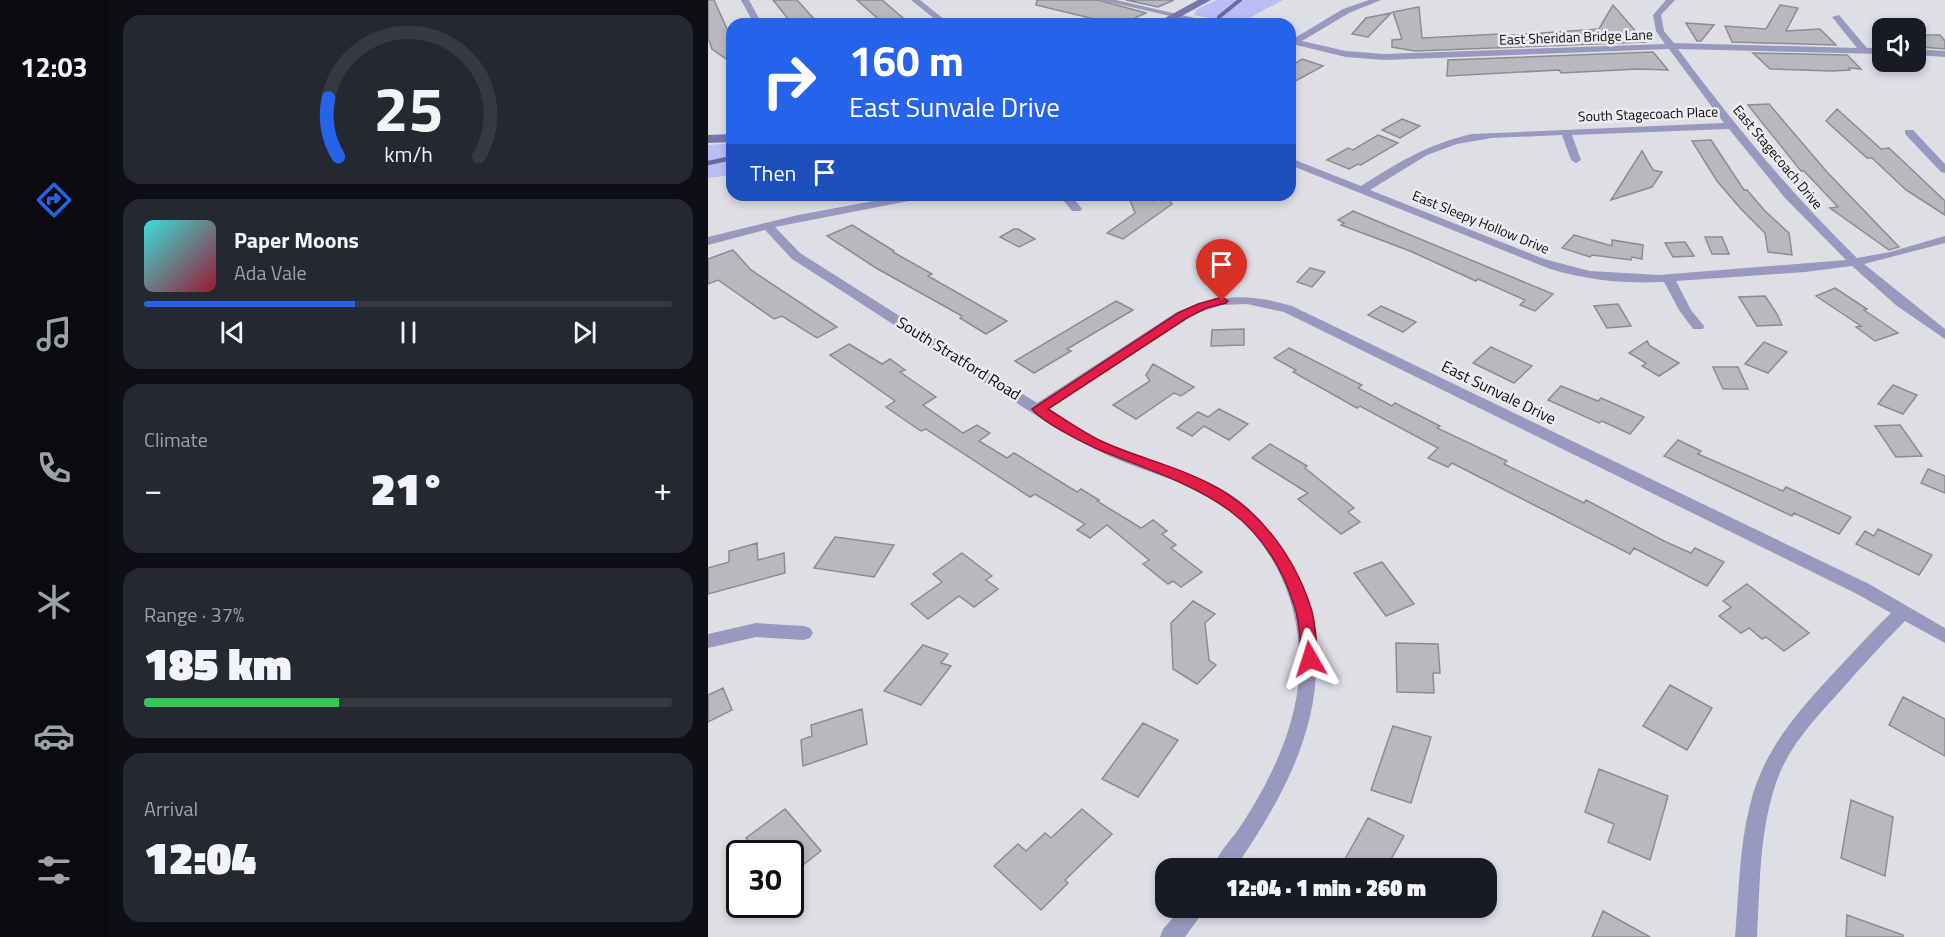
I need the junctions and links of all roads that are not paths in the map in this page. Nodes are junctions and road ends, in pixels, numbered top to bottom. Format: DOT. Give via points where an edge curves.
graph roads {
  1 [pos="745,0"];
  2 [pos="915,0"];
  3 [pos="1104,0"];
  4 [pos="1206,0"];
  5 [pos="1377,0"];
  6 [pos="1671,0"];
  7 [pos="1177,15"];
  8 [pos="1836,17"];
  9 [pos="755,18"];
  10 [pos="938,18"];
  11 [pos="1171,18"];
  12 [pos="1190,18"];
  13 [pos="1296,40"];
  14 [pos="1296,43"];
  15 [pos="1671,46"];
  16 [pos="1865,51"];
  17 [pos="1872,51"];
  18 [pos="1926,53"];
  19 [pos="1945,54"];
  20 [pos="1731,126"];
  21 [pos="1566,132"];
  22 [pos="1909,132"];
  23 [pos="726,138"];
  24 [pos="708,139"];
  25 [pos="1576,160"];
  26 [pos="1296,163"];
  27 [pos="1945,170"];
  28 [pos="1362,190"];
  29 [pos="888,201"];
  30 [pos="1070,201"];
  31 [pos="1076,209"];
  32 [pos="767,225"];
  33 [pos="1945,239"];
  34 [pos="708,241"];
  35 [pos="1854,262"];
  36 [pos="1668,278"];
  37 [pos="1698,327"];
  38 [pos="1945,335"];
  39 [pos="1038,409"];
  40 [pos="1904,612"];
  41 [pos="804,633"];
  42 [pos="1945,636"];
  43 [pos="708,641"];
  44 [pos="1229,858"];
  45 [pos="1187,918"];
  46 [pos="1171,937"];
  47 [pos="1746,937"];
  1 -- 9 [label="street"];
  2 -- 10 [label="street"];
  3 -- 7 [label="street"];
  4 -- 7 [label="street"];
  5 -- 13 [label="street" via="1346,11"];
  6 -- 15 [label="street, East Stagecoach Drive" via="1659,11 1657,23"];
  7 -- 11 [label="street"];
  7 -- 12 [label="street"];
  8 -- 16 [label="street"];
  14 -- 15 [label="street, East Sheridan Bridge Lane" via="1346,54 1384,57"];
  15 -- 16 [label="street, East Sheridan Bridge Lane"];
  15 -- 20 [label="street, East Stagecoach Drive"];
  16 -- 17 [label="street, East Sheridan Bridge Lane"];
  18 -- 19 [label="street"];
  20 -- 21 [label="street, South Stagecoach Place"];
  20 -- 35 [label="street, East Stagecoach Drive" via="1796,205"];
  21 -- 25 [label="street, South Stagecoach Place"];
  21 -- 28 [label="street, South Stagecoach Place" via="1474,136 1444,143"];
  22 -- 27 [label="street"];
  23 -- 24 [label="street"];
  26 -- 28 [label="street, East Sleepy Hollow Drive"];
  28 -- 36 [label="street, East Sleepy Hollow Drive" via="1569,271 1599,277"];
  29 -- 32 [label="street"];
  30 -- 31 [label="street"];
  32 -- 34 [label="street"];
  32 -- 39 [label="street, South Stratford Road" via="796,256"];
  33 -- 35 [label="street, East Sleepy Hollow Drive" via="1899,254"];
  35 -- 36 [label="street, East Sleepy Hollow Drive"];
  35 -- 38 [label="street, East Stagecoach Drive"];
  36 -- 37 [label="street" via="1688,318"];
  39 -- 40 [label="street, East Sunvale Drive" via="1182,315 1222,301 1262,300 1288,309"];
  39 -- 44 [label="street, South Stratford Road" via="1094,443 1204,486 1228,501 1264,536 1289,572 1303,607 1310,646 1307,695 1294,741 1271,791"];
  40 -- 42 [label="street, East Sunvale Drive"];
  40 -- 47 [label="street" via="1801,720 1781,748 1764,787 1754,836"];
  41 -- 43 [label="street" via="756,630"];
  45 -- 46 [label="street"];
}
